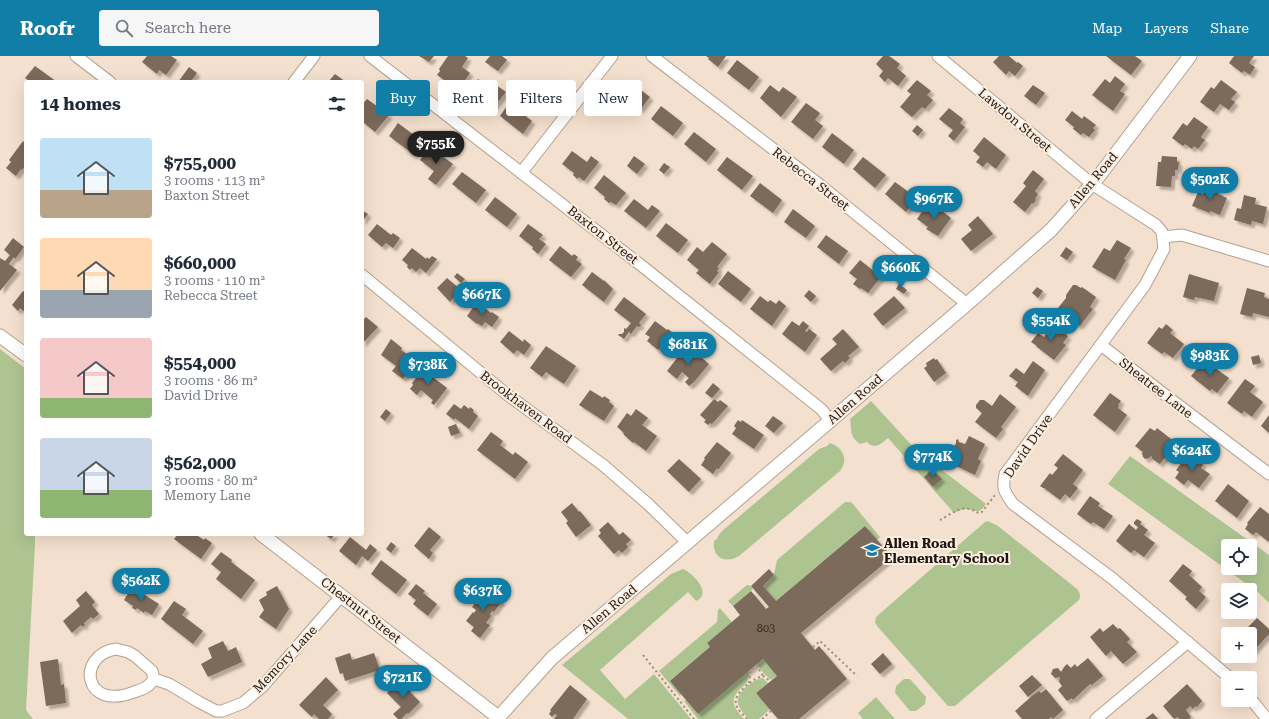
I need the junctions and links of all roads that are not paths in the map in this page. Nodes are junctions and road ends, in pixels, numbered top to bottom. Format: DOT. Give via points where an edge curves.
graph roads {
  1 [pos="76,56"];
  2 [pos="314,56"];
  3 [pos="370,56"];
  4 [pos="612,56"];
  5 [pos="652,56"];
  6 [pos="938,56"];
  7 [pos="1188,57"];
  8 [pos="107,80"];
  9 [pos="296,80"];
  10 [pos="522,173"];
  11 [pos="1092,184"];
  12 [pos="1163,237"];
  13 [pos="1269,261"];
  14 [pos="364,277"];
  15 [pos="967,304"];
  16 [pos="0,336"];
  17 [pos="1101,345"];
  18 [pos="24,354"];
  19 [pos="831,421"];
  20 [pos="1269,474"];
  21 [pos="264,536"];
  22 [pos="688,542"];
  23 [pos="342,595"];
  24 [pos="1188,642"];
  25 [pos="1222,671"];
  26 [pos="154,679"];
  27 [pos="1257,707"];
  28 [pos="498,718"];
  29 [pos="1096,719"];
  30 [pos="1267,719"];
  1 -- 8 [label="street"];
  2 -- 9 [label="street"];
  3 -- 10 [label="street, Baxton Street"];
  4 -- 10 [label="street"];
  5 -- 15 [label="street, Rebecca Street" via="820,185"];
  6 -- 11 [label="street, Lawdon Street"];
  7 -- 11 [label="street, Allen Road"];
  10 -- 19 [label="street, Baxton Street" via="821,409"];
  11 -- 12 [label="street" via="1156,225"];
  11 -- 15 [label="street, Allen Road" via="1051,230"];
  12 -- 13 [label="street" via="1182,235"];
  12 -- 17 [label="street, David Drive" via="1164,249 1145,285"];
  14 -- 22 [label="street, Brookhaven Road" via="509,396 604,465"];
  15 -- 19 [label="street, Allen Road"];
  16 -- 18 [label="street"];
  17 -- 20 [label="street, Sheatree Lane"];
  17 -- 24 [label="street, David Drive" via="1005,474 1004,490 1013,504 1113,579"];
  19 -- 22 [label="street, Allen Road"];
  21 -- 23 [label="street, Chestnut Street"];
  22 -- 28 [label="street, Allen Road" via="552,658"];
  23 -- 26 [label="street, Memory Lane" via="263,686 243,703 216,711 169,684"];
  23 -- 28 [label="street, Chestnut Street"];
  24 -- 25 [label="street, David Drive"];
  24 -- 29 [label="street"];
  26 -- 26 [label="street" via="152,671 135,656 116,649 108,650 96,659 90,669 90,680 98,693 108,697 127,695 150,686"];
  27 -- 30 [label="street"];
}
